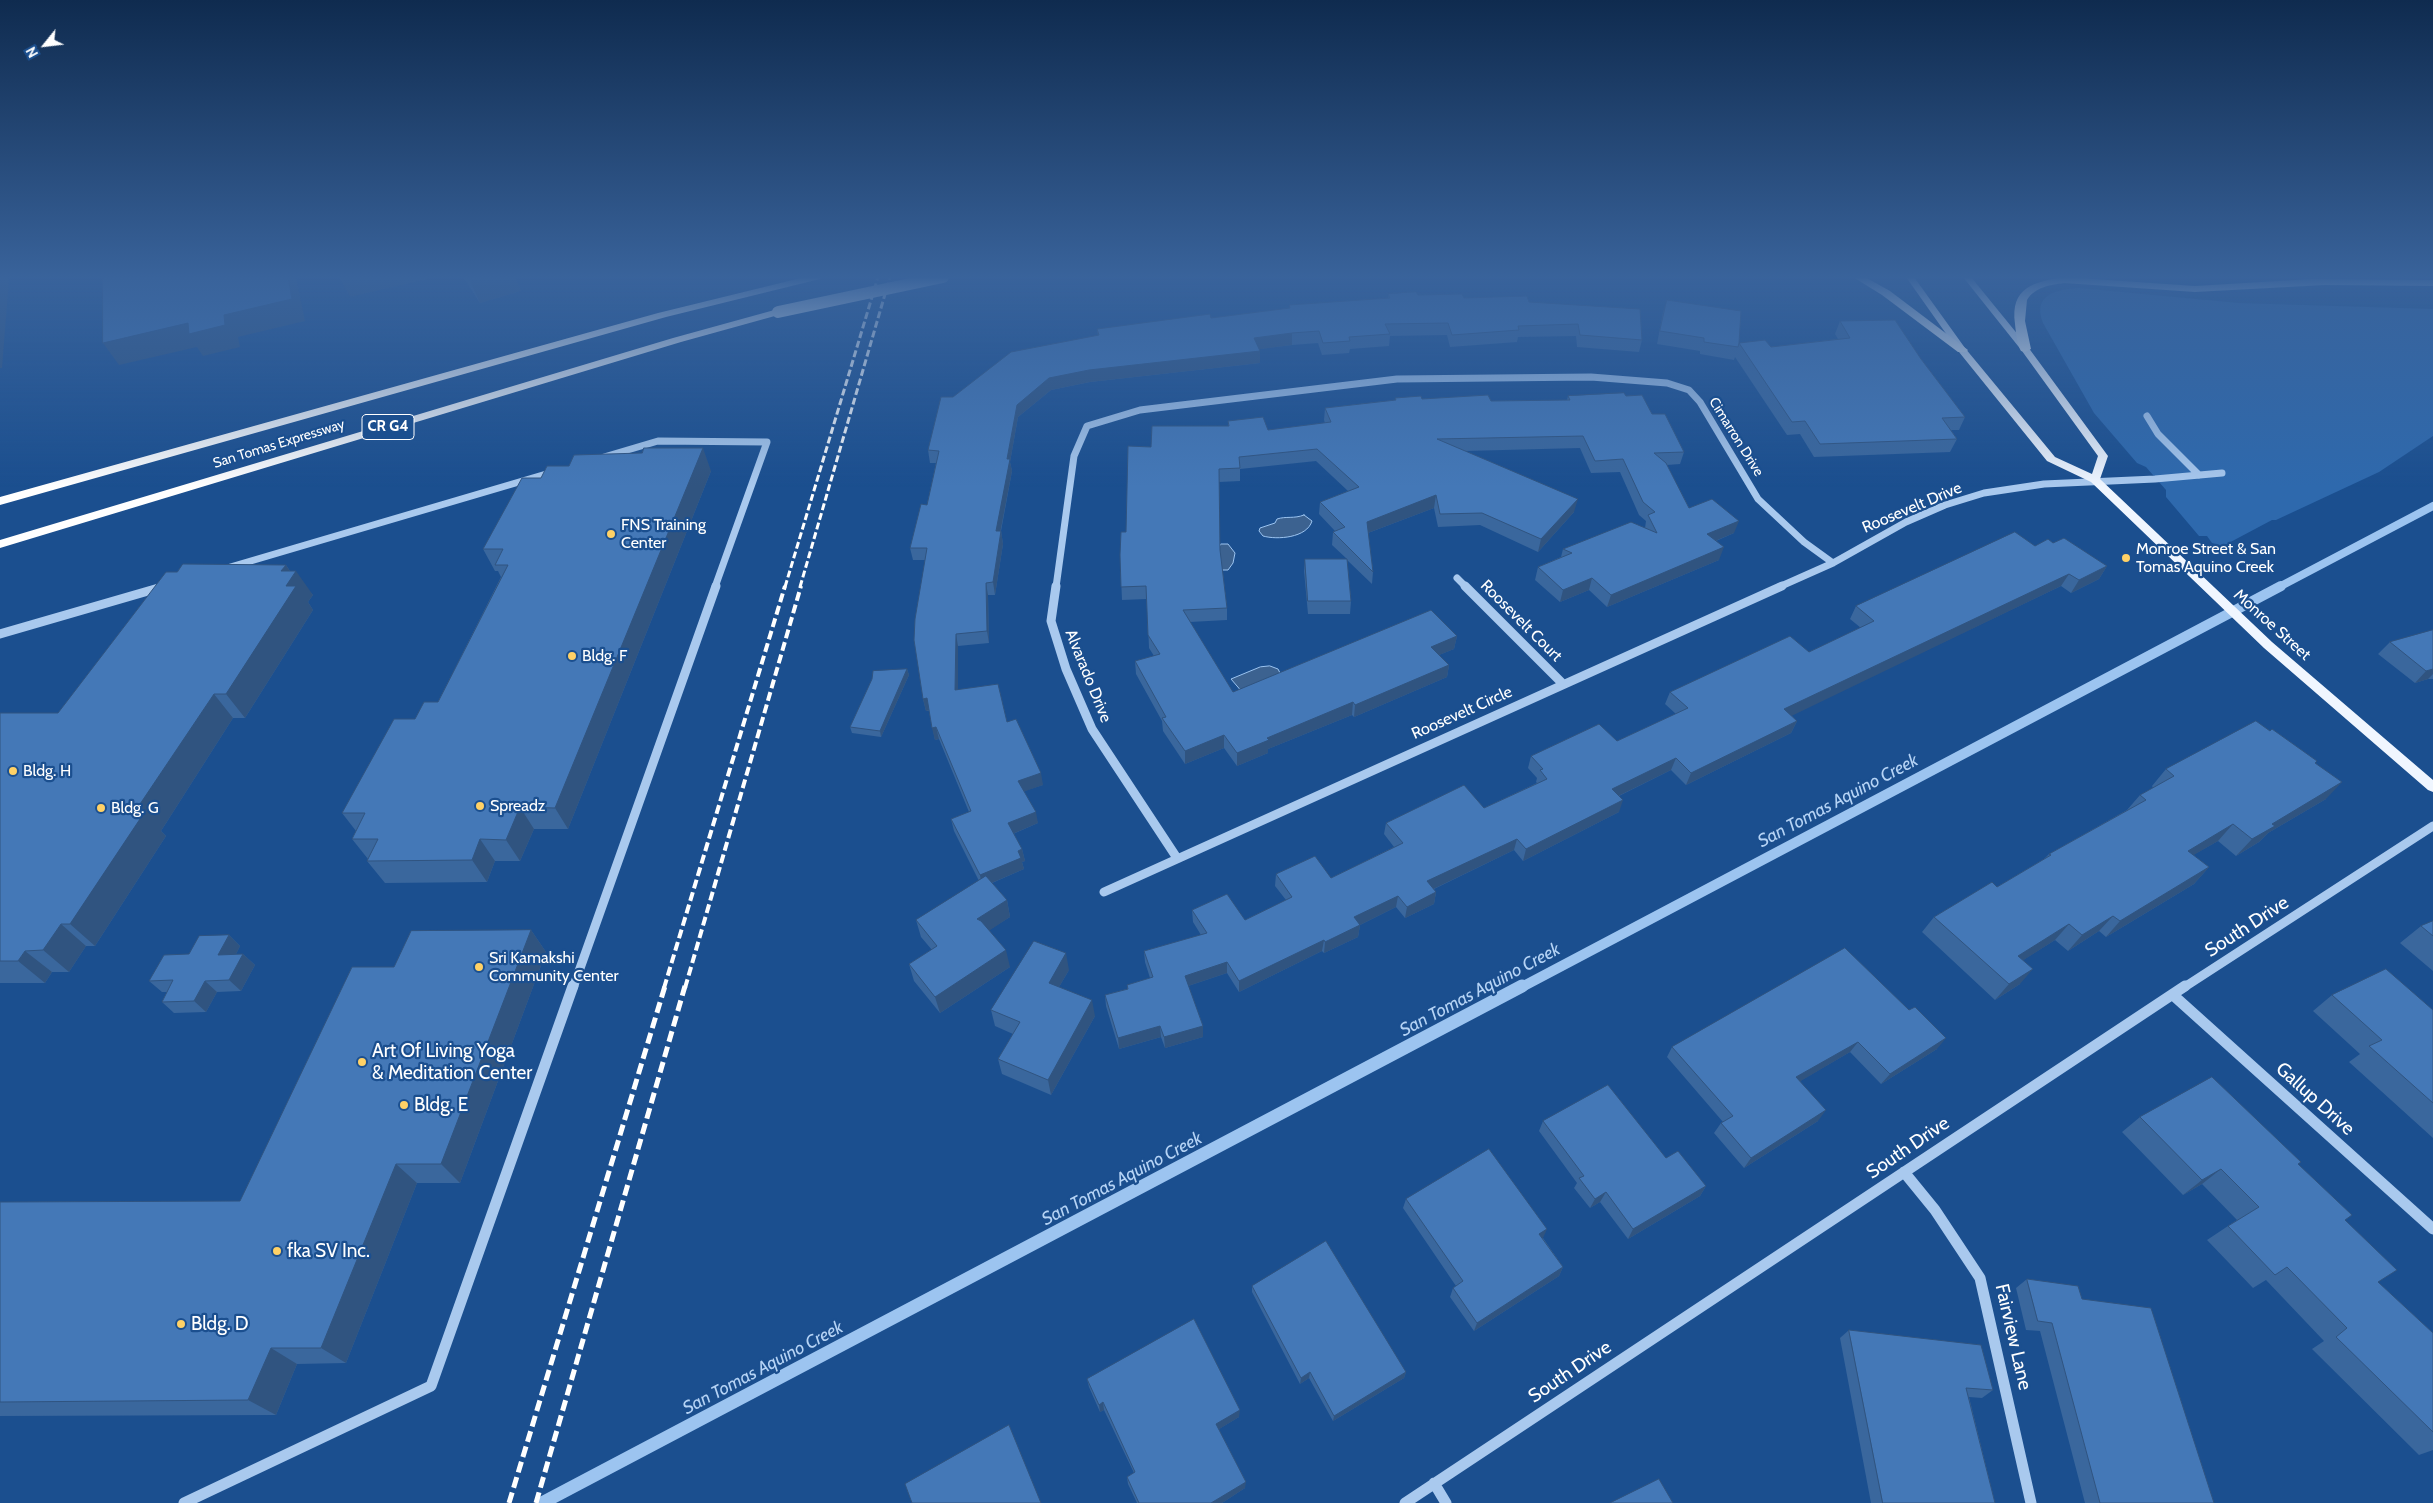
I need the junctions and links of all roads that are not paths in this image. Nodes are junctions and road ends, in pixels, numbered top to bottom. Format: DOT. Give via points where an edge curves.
graph roads {
  1 [pos="548,347"];
  2 [pos="653,347"];
  3 [pos="1958,347"];
  4 [pos="1960,347"];
  5 [pos="2025,349"];
  6 [pos="1962,350"];
  7 [pos="2147,416"];
  8 [pos="1087,426"];
  9 [pos="593,460"];
  10 [pos="565,468"];
  11 [pos="2222,473"];
  12 [pos="2199,475"];
  13 [pos="2095,480"];
  14 [pos="0,501"];
  15 [pos="0,544"];
  16 [pos="1833,562"];
  17 [pos="216,571"];
  18 [pos="1457,578"];
  19 [pos="170,585"];
  20 [pos="0,634"];
  21 [pos="1563,684"];
  22 [pos="2433,787"];
  23 [pos="2433,826"];
  24 [pos="1177,858"];
  25 [pos="1104,892"];
  26 [pos="2172,995"];
  27 [pos="1904,1172"];
  28 [pos="2433,1229"];
  29 [pos="1434,1483"];
  30 [pos="184,1503"];
  31 [pos="1404,1503"];
  32 [pos="1446,1503"];
  33 [pos="2032,1503"];
  1 -- 14 [label="highway, San Tomas Expressway / CR G4"];
  2 -- 15 [label="highway, San Tomas Expressway / CR G4, bridge"];
  3 -- 6 [label="highway"];
  4 -- 6 [label="main road, Monroe Street"];
  5 -- 13 [label="main road" via="2104,456"];
  6 -- 13 [label="main road, Monroe Street" via="2051,459"];
  7 -- 12 [label="street" via="2158,434"];
  8 -- 16 [label="street, Cimarron Drive" via="1140,410 1397,379 1591,377 1667,383 1689,390 1700,402 1758,498 1804,542"];
  8 -- 24 [label="street, Alvarado Drive" via="1074,456 1051,621 1066,669 1092,729"];
  9 -- 30 [label="street" via="658,441 766,442 431,1386"];
  10 -- 17 [label="street"];
  11 -- 12 [label="street, Roosevelt Drive"];
  12 -- 13 [label="street, Roosevelt Drive" via="2148,480"];
  13 -- 16 [label="street, Roosevelt Drive" via="2045,483 1969,498 1866,542"];
  13 -- 22 [label="main road, Monroe Street" via="2268,645"];
  16 -- 21 [label="street, Roosevelt Circle"];
  18 -- 21 [label="street, Roosevelt Court"];
  19 -- 20 [label="street"];
  21 -- 24 [label="street, Roosevelt Circle"];
  23 -- 26 [label="street, South Drive"];
  24 -- 25 [label="street, Roosevelt Circle"];
  26 -- 27 [label="street, South Drive"];
  26 -- 28 [label="street, Gallup Drive"];
  27 -- 29 [label="street, South Drive"];
  27 -- 33 [label="street, Fairview Lane" via="1935,1210 1980,1278"];
  29 -- 31 [label="street, South Drive"];
  29 -- 32 [label="street"];
}
